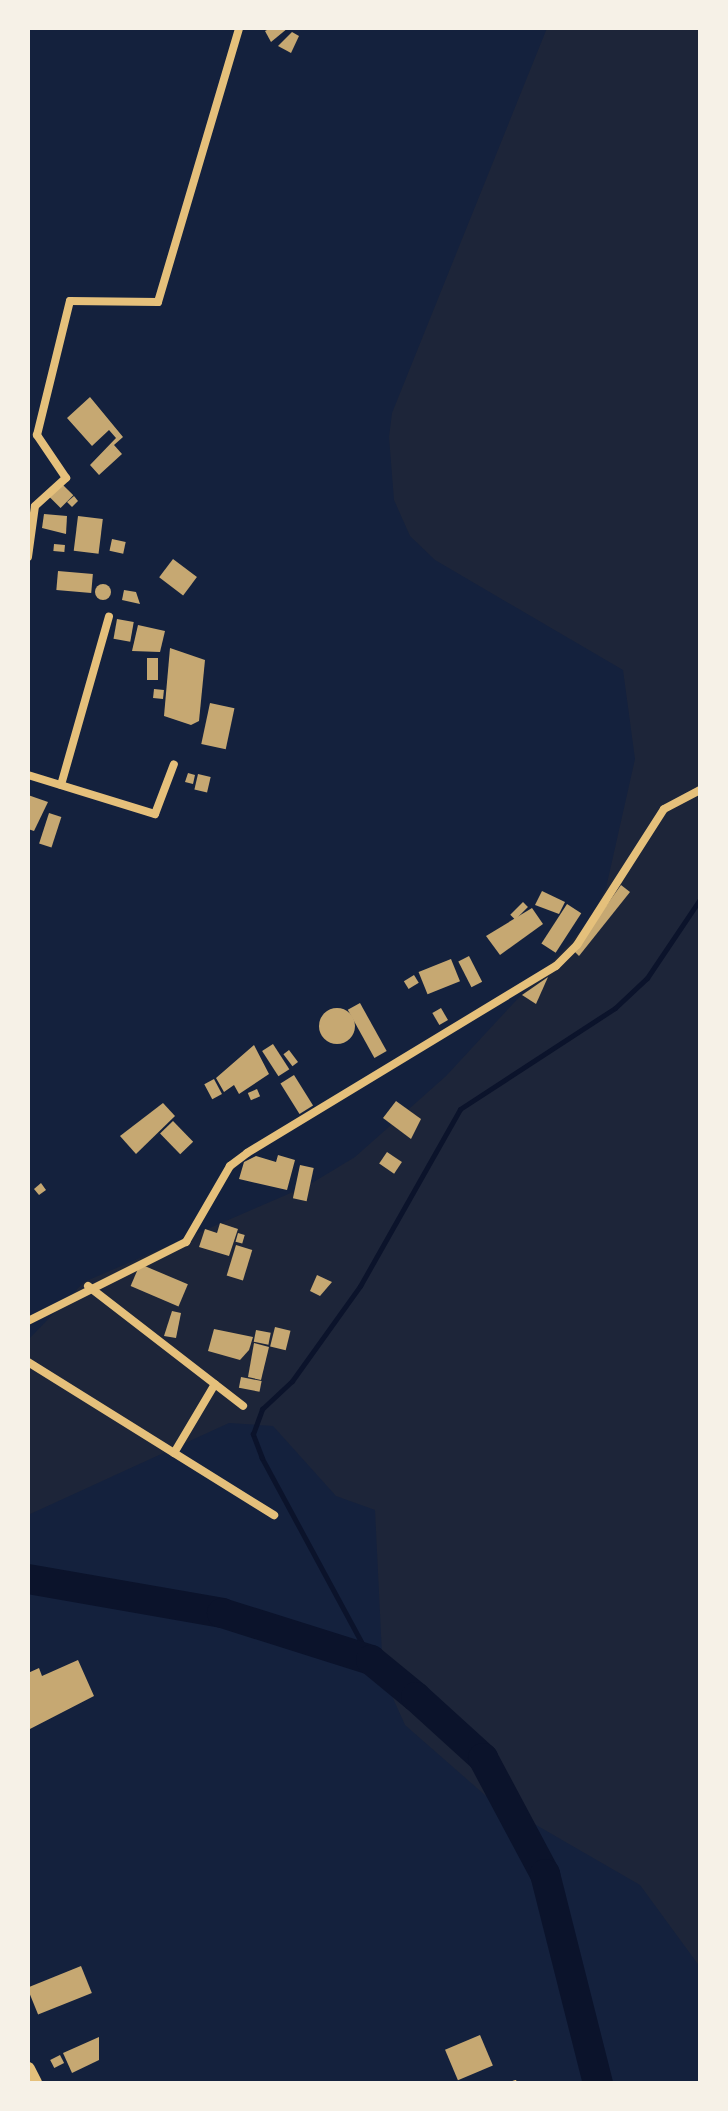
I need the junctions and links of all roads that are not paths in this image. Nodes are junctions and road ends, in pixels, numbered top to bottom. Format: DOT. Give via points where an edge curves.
graph roads {
  1 [pos="239,28"];
  2 [pos="28,557"];
  3 [pos="109,617"];
  4 [pos="174,764"];
  5 [pos="28,775"];
  6 [pos="61,785"];
  7 [pos="700,790"];
  8 [pos="88,1286"];
  9 [pos="28,1321"];
  10 [pos="28,1362"];
  11 [pos="215,1384"];
  12 [pos="243,1406"];
  13 [pos="174,1453"];
  14 [pos="274,1515"];
  1 -- 2 [label="street" via="158,302 70,301 37,435 66,478 35,506"];
  3 -- 6 [label="street"];
  4 -- 6 [label="street" via="155,814"];
  5 -- 6 [label="street"];
  7 -- 8 [label="street" via="664,809 577,945 556,966 247,1153 230,1166 186,1242"];
  8 -- 9 [label="street"];
  8 -- 11 [label="street"];
  10 -- 13 [label="street"];
  11 -- 12 [label="street"];
  11 -- 13 [label="street"];
  13 -- 14 [label="street"];
}
